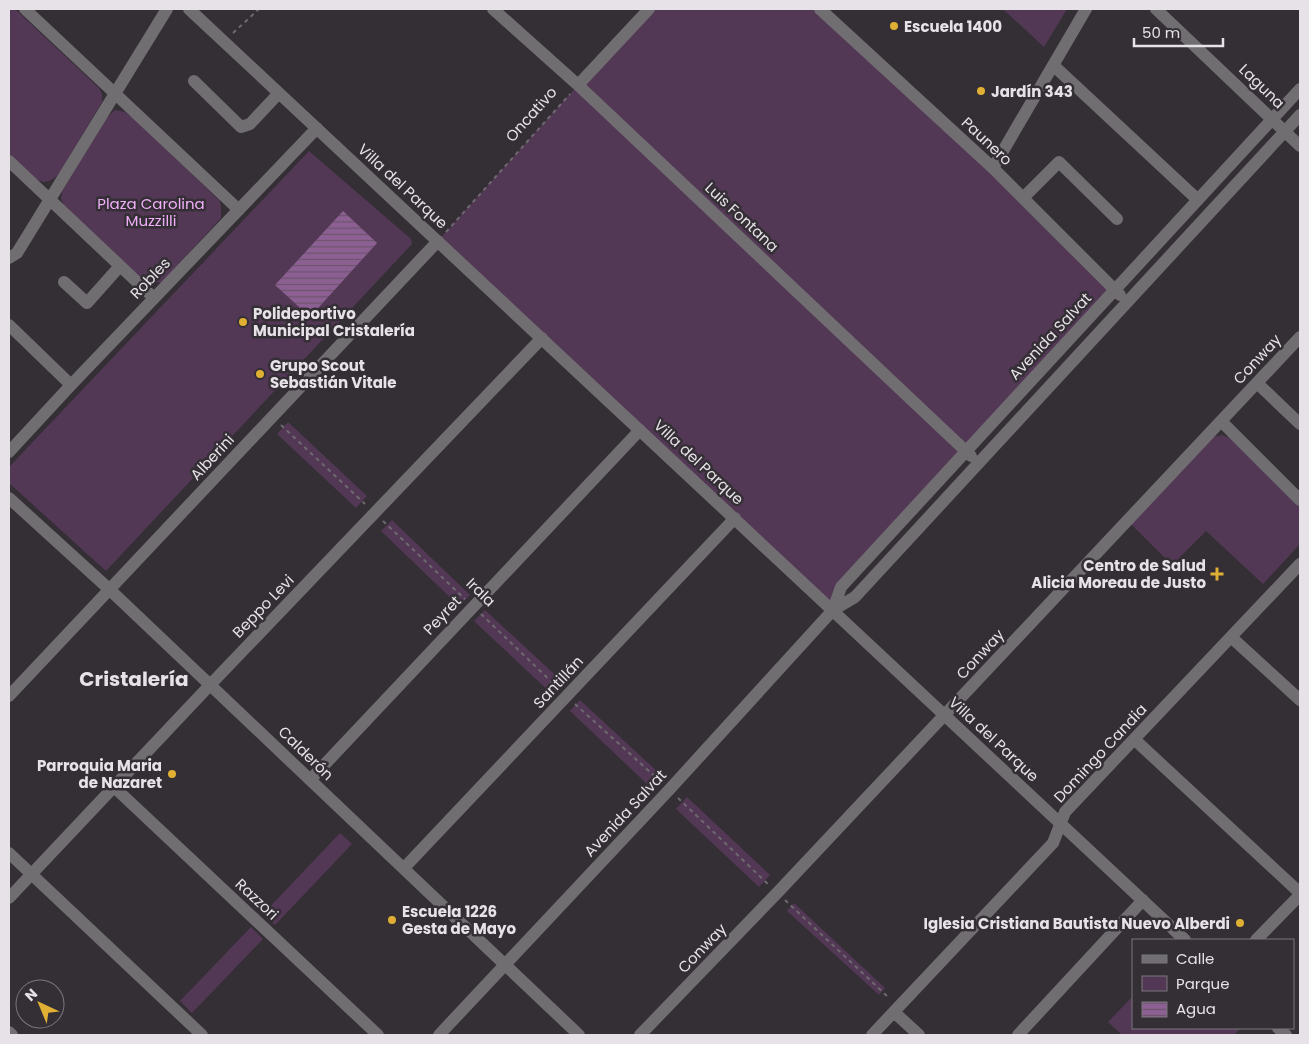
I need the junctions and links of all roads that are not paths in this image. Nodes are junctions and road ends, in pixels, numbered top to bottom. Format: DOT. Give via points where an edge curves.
graph roads {
  1 [pos="25,9"];
  2 [pos="167,9"];
  3 [pos="189,9"];
  4 [pos="493,9"];
  5 [pos="649,9"];
  6 [pos="820,9"];
  7 [pos="1086,9"];
  8 [pos="1156,9"];
  9 [pos="1053,65"];
  10 [pos="194,81"];
  11 [pos="578,85"];
  12 [pos="1300,89"];
  13 [pos="279,93"];
  14 [pos="115,94"];
  15 [pos="1300,115"];
  16 [pos="1273,119"];
  17 [pos="317,128"];
  18 [pos="1285,131"];
  19 [pos="1300,146"];
  20 [pos="9,161"];
  21 [pos="993,168"];
  22 [pos="1023,198"];
  23 [pos="50,200"];
  24 [pos="1198,200"];
  25 [pos="239,210"];
  26 [pos="1116,219"];
  27 [pos="438,241"];
  28 [pos="9,258"];
  29 [pos="120,266"];
  30 [pos="64,282"];
  31 [pos="1114,290"];
  32 [pos="154,298"];
  33 [pos="1127,302"];
  34 [pos="9,325"];
  35 [pos="1300,337"];
  36 [pos="542,338"];
  37 [pos="1257,383"];
  38 [pos="71,385"];
  39 [pos="1221,421"];
  40 [pos="1300,424"];
  41 [pos="640,430"];
  42 [pos="966,451"];
  43 [pos="9,452"];
  44 [pos="978,463"];
  45 [pos="9,498"];
  46 [pos="1300,500"];
  47 [pos="734,518"];
  48 [pos="1300,564"];
  49 [pos="109,589"];
  50 [pos="833,610"];
  51 [pos="1231,637"];
  52 [pos="210,685"];
  53 [pos="9,696"];
  54 [pos="1300,700"];
  55 [pos="945,715"];
  56 [pos="1134,739"];
  57 [pos="310,780"];
  58 [pos="114,787"];
  59 [pos="1060,824"];
  60 [pos="9,853"];
  61 [pos="404,868"];
  62 [pos="31,874"];
  63 [pos="1300,894"];
  64 [pos="9,898"];
  65 [pos="1143,900"];
  66 [pos="1184,939"];
  67 [pos="1257,939"];
  68 [pos="505,965"];
  69 [pos="894,1012"];
  70 [pos="9,1032"];
  71 [pos="12,1035"];
  72 [pos="202,1035"];
  73 [pos="378,1035"];
  74 [pos="439,1035"];
  75 [pos="579,1035"];
  76 [pos="640,1035"];
  77 [pos="872,1035"];
  78 [pos="919,1035"];
  79 [pos="1018,1035"];
  1 -- 14 [label="street"];
  2 -- 14 [label="street"];
  3 -- 13 [label="street, Villa del Parque"];
  4 -- 11 [label="street, Luis Fontana"];
  5 -- 11 [label="street, Oncativo"];
  6 -- 21 [label="street, Paunero"];
  7 -- 9 [label="street"];
  8 -- 16 [label="street, Laguna"];
  9 -- 21 [label="street"];
  9 -- 24 [label="street"];
  10 -- 13 [label="street" via="241,127 250,124"];
  11 -- 42 [label="street, Luis Fontana"];
  12 -- 16 [label="street, Avenida Salvat"];
  13 -- 17 [label="street, Villa del Parque"];
  14 -- 23 [label="street"];
  14 -- 25 [label="street"];
  15 -- 18 [label="street, Avenida Salvat"];
  16 -- 18 [label="street, Laguna"];
  16 -- 24 [label="street, Avenida Salvat"];
  17 -- 25 [label="street, Robles"];
  17 -- 27 [label="street, Villa del Parque"];
  18 -- 19 [label="street, Laguna"];
  18 -- 33 [label="street, Avenida Salvat"];
  20 -- 23 [label="street"];
  21 -- 22 [label="street, Paunero"];
  22 -- 26 [label="street" via="1059,162"];
  22 -- 31 [label="street, Paunero"];
  23 -- 28 [label="street" via="17,254"];
  23 -- 29 [label="street"];
  24 -- 31 [label="street, Avenida Salvat"];
  25 -- 32 [label="street, Robles"];
  27 -- 36 [label="street, Villa del Parque"];
  27 -- 49 [label="street, Alberini"];
  29 -- 30 [label="street" via="87,302"];
  29 -- 32 [label="street"];
  31 -- 33 [label="street, Paunero"];
  31 -- 42 [label="street, Avenida Salvat"];
  32 -- 38 [label="street, Robles"];
  33 -- 44 [label="street, Avenida Salvat"];
  34 -- 38 [label="street"];
  35 -- 37 [label="street, Conway"];
  36 -- 41 [label="street, Villa del Parque"];
  36 -- 52 [label="street, Beppo Levi"];
  37 -- 39 [label="street, Conway"];
  37 -- 40 [label="street"];
  38 -- 43 [label="street, Robles"];
  39 -- 46 [label="street"];
  39 -- 55 [label="street, Conway"];
  41 -- 47 [label="street, Villa del Parque"];
  41 -- 57 [label="street, Peyret"];
  42 -- 44 [label="street, Luis Fontana"];
  42 -- 50 [label="street, Avenida Salvat" via="841,587"];
  44 -- 50 [label="street, Avenida Salvat" via="854,597"];
  45 -- 49 [label="street, Calderón"];
  47 -- 50 [label="street, Villa del Parque"];
  47 -- 61 [label="street, Santillán"];
  48 -- 51 [label="street, Domingo Candia"];
  49 -- 52 [label="street, Calderón"];
  49 -- 53 [label="street, Alberini"];
  50 -- 55 [label="street, Villa del Parque"];
  50 -- 68 [label="street, Avenida Salvat"];
  51 -- 54 [label="street"];
  51 -- 56 [label="street, Domingo Candia"];
  52 -- 57 [label="street, Calderón"];
  52 -- 58 [label="street, Beppo Levi"];
  55 -- 59 [label="street, Villa del Parque"];
  55 -- 76 [label="street, Conway"];
  56 -- 59 [label="street, Domingo Candia" via="1065,812"];
  56 -- 63 [label="street"];
  57 -- 61 [label="street, Calderón"];
  58 -- 62 [label="street, Beppo Levi"];
  58 -- 73 [label="street, Razzori"];
  59 -- 65 [label="street, Villa del Parque"];
  59 -- 69 [label="street, Domingo Candia" via="1053,843"];
  60 -- 62 [label="street"];
  61 -- 68 [label="street, Calderón"];
  62 -- 64 [label="street, Beppo Levi"];
  62 -- 72 [label="street"];
  63 -- 67 [label="street"];
  65 -- 66 [label="street, Villa del Parque"];
  65 -- 79 [label="street"];
  68 -- 74 [label="street, Avenida Salvat"];
  68 -- 75 [label="street, Calderón"];
  69 -- 77 [label="street, Domingo Candia"];
  69 -- 78 [label="street"];
  70 -- 71 [label="street"];
}
